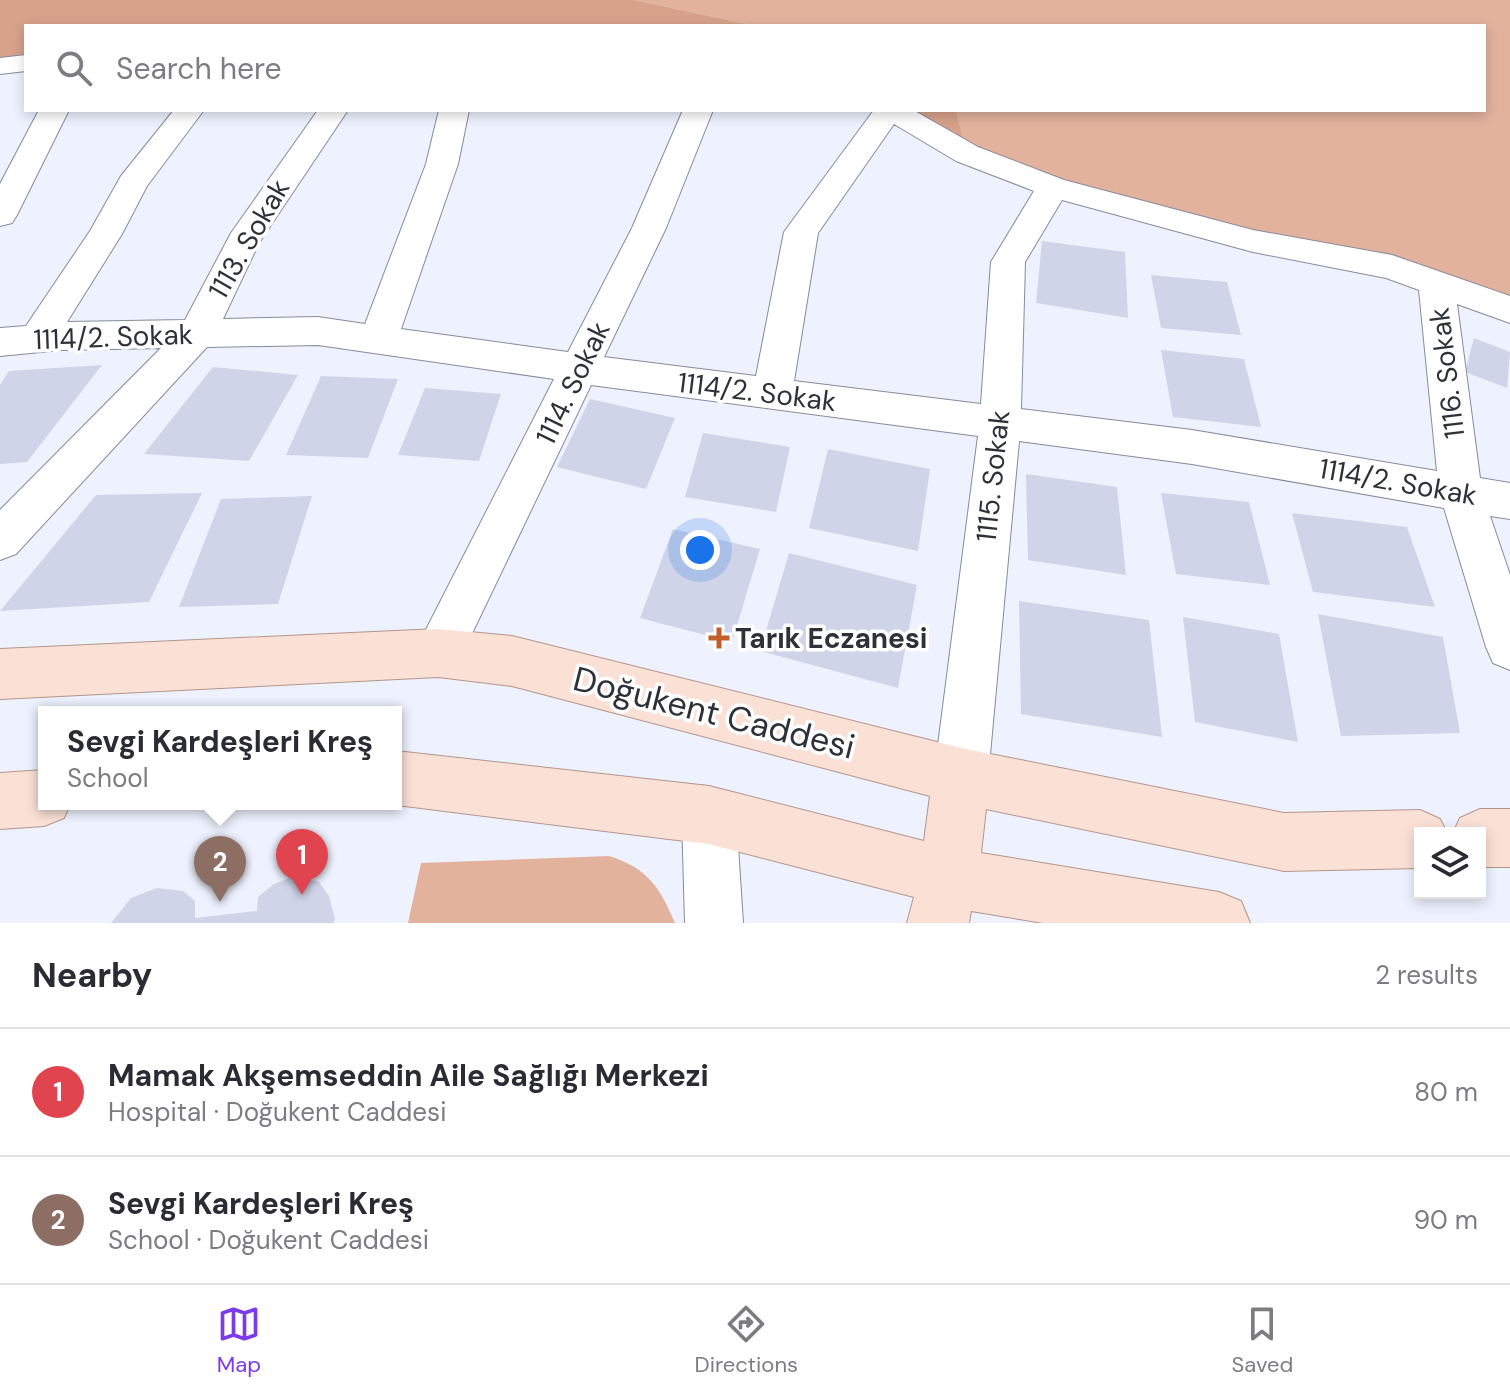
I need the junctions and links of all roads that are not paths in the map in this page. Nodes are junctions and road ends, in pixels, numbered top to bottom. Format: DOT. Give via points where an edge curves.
graph roads {
  1 [pos="24,63"];
  2 [pos="0,66"];
  3 [pos="53,112"];
  4 [pos="187,112"];
  5 [pos="332,112"];
  6 [pos="454,112"];
  7 [pos="697,112"];
  8 [pos="889,112"];
  9 [pos="894,112"];
  10 [pos="1053,187"];
  11 [pos="0,215"];
  12 [pos="1436,283"];
  13 [pos="1510,310"];
  14 [pos="197,334"];
  15 [pos="19,340"];
  16 [pos="378,340"];
  17 [pos="580,368"];
  18 [pos="772,394"];
  19 [pos="1000,423"];
  20 [pos="1461,493"];
  21 [pos="1510,501"];
  22 [pos="0,540"];
  23 [pos="1510,647"];
  24 [pos="438,653"];
  25 [pos="0,674"];
  26 [pos="961,776"];
  27 [pos="402,780"];
  28 [pos="38,798"];
  29 [pos="0,801"];
  30 [pos="709,815"];
  31 [pos="1486,838"];
  32 [pos="1510,838"];
  33 [pos="1414,839"];
  34 [pos="944,900"];
  35 [pos="1107,914"];
  36 [pos="714,923"];
  37 [pos="1219,923"];
  1 -- 2 [label="street"];
  3 -- 11 [label="street"];
  4 -- 15 [label="street" via="132,183 105,234"];
  5 -- 14 [label="street, 1113. Sokak" via="243,241"];
  6 -- 16 [label="street" via="442,164"];
  7 -- 17 [label="street, 1114. Sokak" via="649,228"];
  8 -- 18 [label="street" via="801,232"];
  9 -- 10 [label="street" via="967,154"];
  10 -- 12 [label="street" via="1253,241 1392,267"];
  10 -- 19 [label="street, 1115. Sokak" via="1008,262"];
  12 -- 13 [label="street"];
  12 -- 20 [label="street, 1116. Sokak"];
  14 -- 15 [label="street, 1114/2. Sokak"];
  14 -- 16 [label="street, 1114/2. Sokak" via="318,331"];
  14 -- 22 [label="street, 1113. Sokak"];
  16 -- 17 [label="street, 1114/2. Sokak"];
  17 -- 18 [label="street, 1114/2. Sokak"];
  17 -- 24 [label="street, 1114. Sokak"];
  18 -- 19 [label="street, 1114/2. Sokak"];
  19 -- 20 [label="street, 1114/2. Sokak" via="1192,447"];
  19 -- 26 [label="street, 1115. Sokak"];
  20 -- 21 [label="street, 1114/2. Sokak"];
  20 -- 23 [label="street, 1116. Sokak"];
  24 -- 25 [label="main road, Doğukent Caddesi"];
  24 -- 26 [label="main road, Doğukent Caddesi" via="512,661"];
  26 -- 33 [label="main road, Doğukent Caddesi" via="1284,842"];
  26 -- 34 [label="main road"];
  27 -- 30 [label="main road"];
  28 -- 29 [label="main road"];
  30 -- 34 [label="main road"];
  30 -- 36 [label="street"];
  31 -- 32 [label="main road"];
  34 -- 35 [label="main road"];
  35 -- 37 [label="main road"];
}
